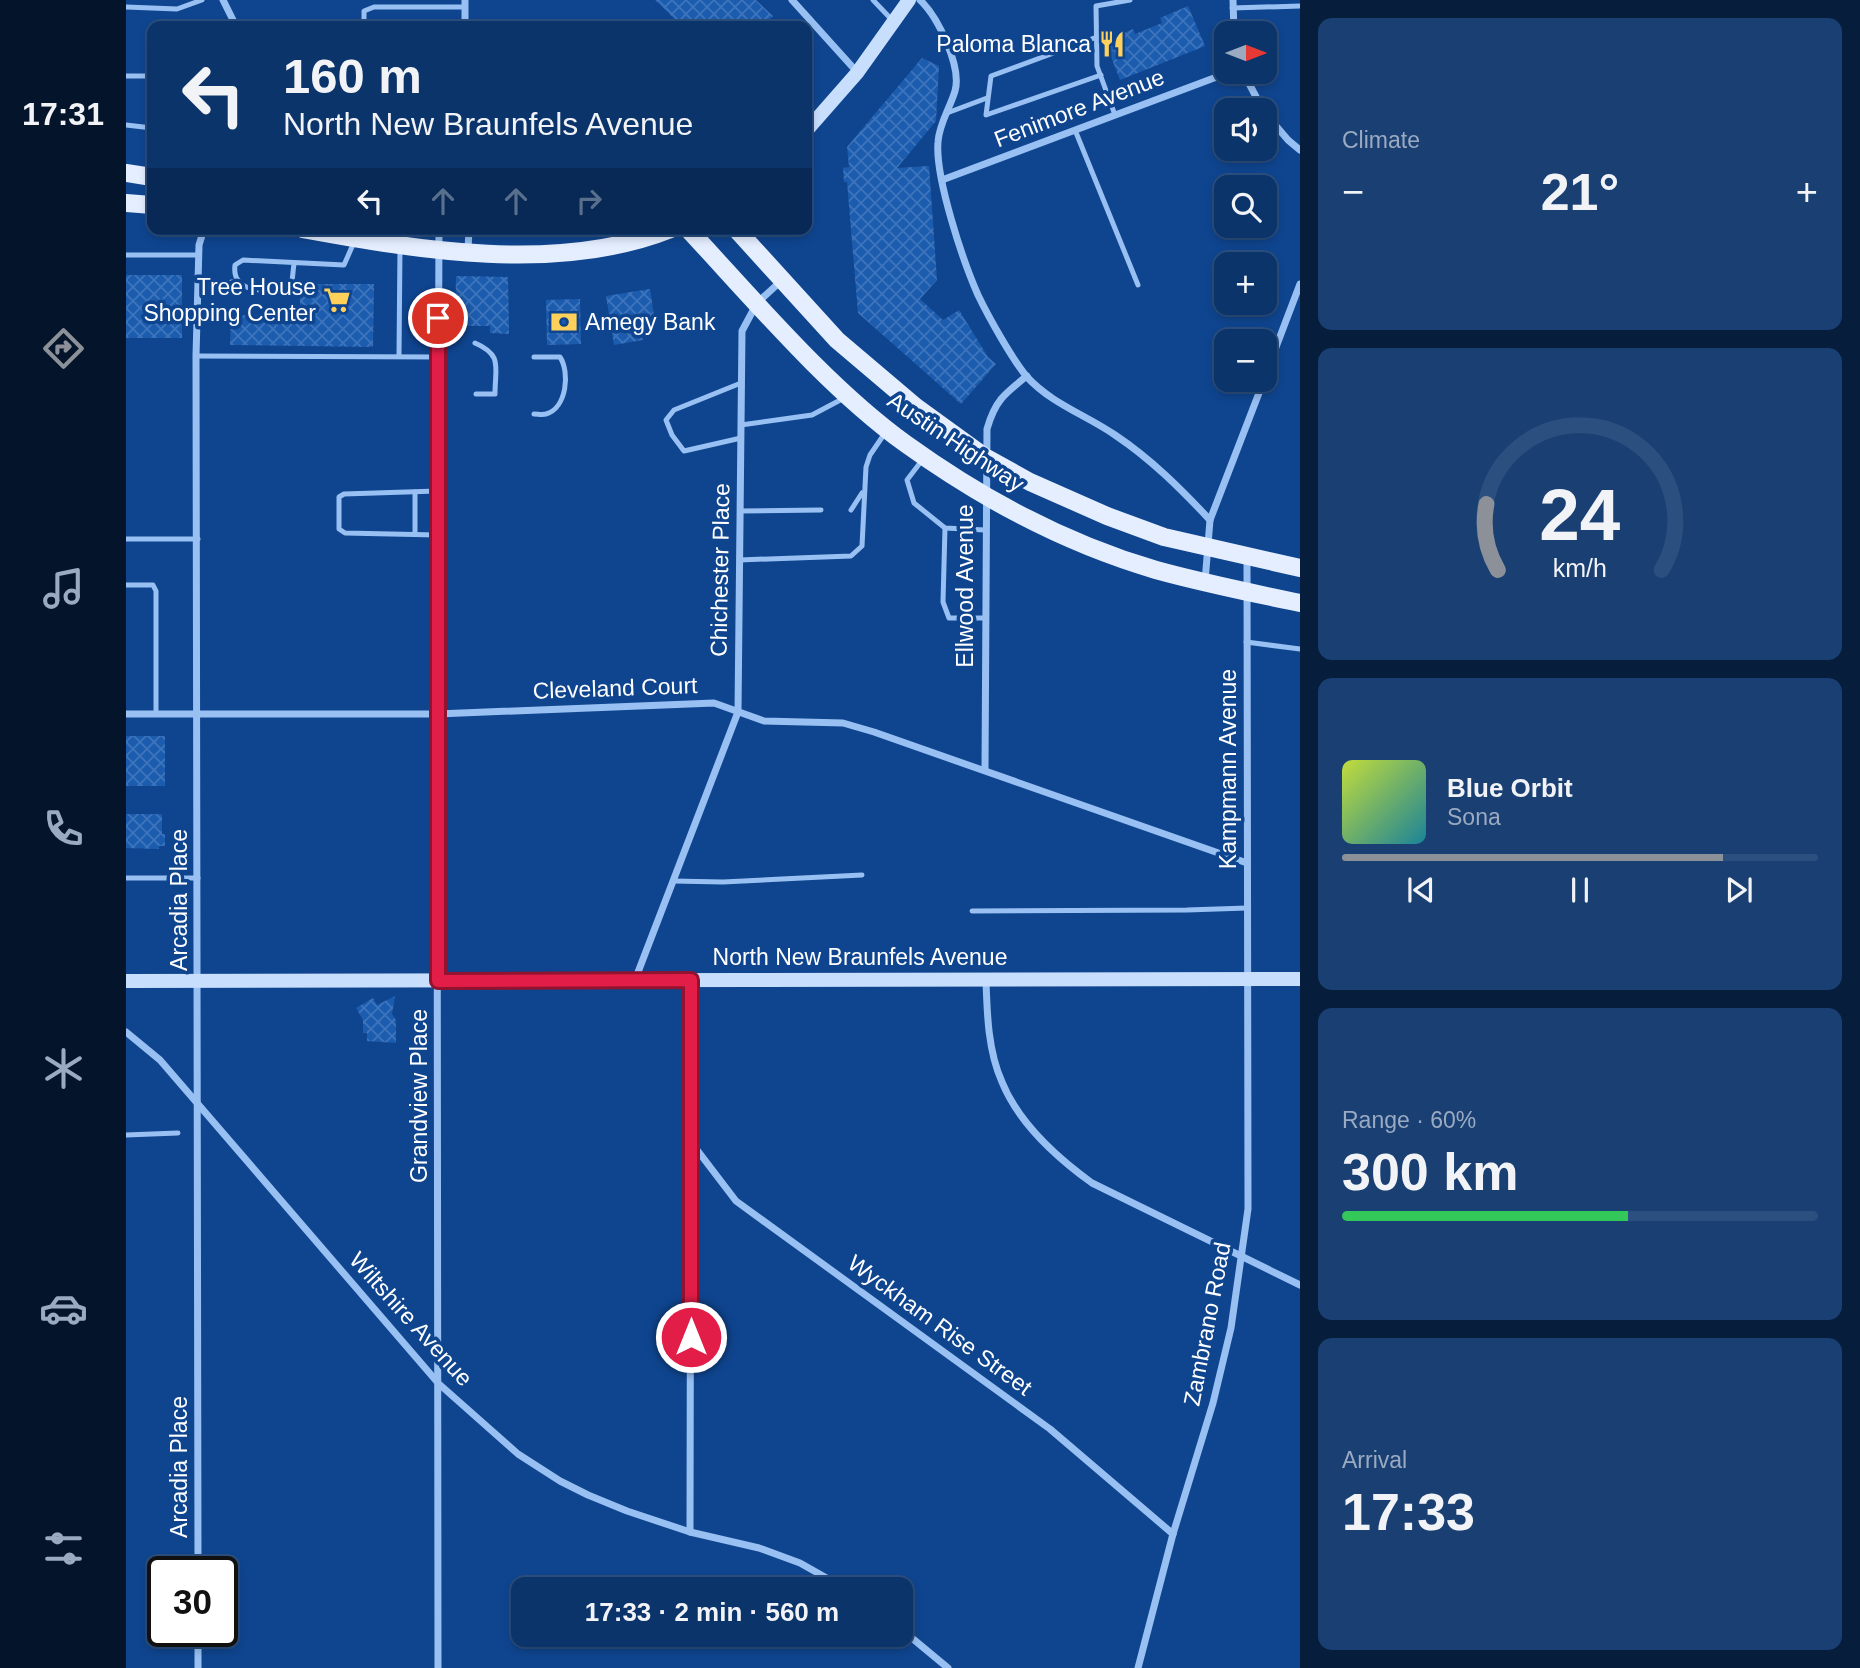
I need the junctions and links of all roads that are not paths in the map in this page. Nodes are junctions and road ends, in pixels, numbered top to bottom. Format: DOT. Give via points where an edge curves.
graph roads {
  1 [pos="202,0"];
  2 [pos="223,0"];
  3 [pos="792,0"];
  4 [pos="873,0"];
  5 [pos="909,0"];
  6 [pos="920,0"];
  7 [pos="1130,0"];
  8 [pos="1096,3"];
  9 [pos="465,4"];
  10 [pos="1233,4"];
  11 [pos="1300,6"];
  12 [pos="126,7"];
  13 [pos="234,21"];
  14 [pos="364,21"];
  15 [pos="811,21"];
  16 [pos="812,22"];
  17 [pos="894,22"];
  18 [pos="1097,37"];
  19 [pos="857,73"];
  20 [pos="1101,75"];
  21 [pos="126,76"];
  22 [pos="147,76"];
  23 [pos="1214,78"];
  24 [pos="987,99"];
  25 [pos="945,114"];
  26 [pos="1115,115"];
  27 [pos="812,124"];
  28 [pos="126,125"];
  29 [pos="147,127"];
  30 [pos="1277,127"];
  31 [pos="1076,130"];
  32 [pos="1300,150"];
  33 [pos="126,173"];
  34 [pos="147,176"];
  35 [pos="942,180"];
  36 [pos="126,203"];
  37 [pos="147,205"];
  38 [pos="203,235"];
  39 [pos="342,235"];
  40 [pos="438,235"];
  41 [pos="469,235"];
  42 [pos="656,235"];
  43 [pos="694,235"];
  44 [pos="741,235"];
  45 [pos="356,237"];
  46 [pos="400,244"];
  47 [pos="437,249"];
  48 [pos="468,251"];
  49 [pos="126,255"];
  50 [pos="198,255"];
  51 [pos="294,262"];
  52 [pos="237,281"];
  53 [pos="781,281"];
  54 [pos="1138,285"];
  55 [pos="1300,285"];
  56 [pos="198,289"];
  57 [pos="757,303"];
  58 [pos="475,343"];
  59 [pos="1277,344"];
  60 [pos="197,356"];
  61 [pos="399,356"];
  62 [pos="438,357"];
  63 [pos="534,357"];
  64 [pos="1027,376"];
  65 [pos="741,383"];
  66 [pos="1259,392"];
  67 [pos="476,394"];
  68 [pos="848,395"];
  69 [pos="534,414"];
  70 [pos="741,425"];
  71 [pos="888,429"];
  72 [pos="741,439"];
  73 [pos="925,457"];
  74 [pos="985,457"];
  75 [pos="437,491"];
  76 [pos="863,491"];
  77 [pos="415,492"];
  78 [pos="985,495"];
  79 [pos="821,510"];
  80 [pos="850,510"];
  81 [pos="740,511"];
  82 [pos="1210,520"];
  83 [pos="945,528"];
  84 [pos="985,530"];
  85 [pos="415,534"];
  86 [pos="437,535"];
  87 [pos="198,538"];
  88 [pos="126,540"];
  89 [pos="1207,548"];
  90 [pos="1247,558"];
  91 [pos="739,560"];
  92 [pos="1300,566"];
  93 [pos="1205,582"];
  94 [pos="126,584"];
  95 [pos="1246,592"];
  96 [pos="1300,603"];
  97 [pos="985,618"];
  98 [pos="1246,642"];
  99 [pos="1300,649"];
  100 [pos="738,712"];
  101 [pos="126,714"];
  102 [pos="156,714"];
  103 [pos="197,714"];
  104 [pos="437,714"];
  105 [pos="985,770"];
  106 [pos="1247,863"];
  107 [pos="862,875"];
  108 [pos="126,878"];
  109 [pos="198,878"];
  110 [pos="673,881"];
  111 [pos="1247,908"];
  112 [pos="972,911"];
  113 [pos="986,979"];
  114 [pos="1248,979"];
  115 [pos="1300,979"];
  116 [pos="635,980"];
  117 [pos="691,980"];
  118 [pos="126,981"];
  119 [pos="198,981"];
  120 [pos="438,981"];
  121 [pos="126,1032"];
  122 [pos="198,1104"];
  123 [pos="178,1133"];
  124 [pos="126,1135"];
  125 [pos="691,1142"];
  126 [pos="1241,1256"];
  127 [pos="1300,1285"];
  128 [pos="439,1384"];
  129 [pos="690,1532"];
  130 [pos="1173,1534"];
  131 [pos="198,1556"];
  132 [pos="825,1577"];
  133 [pos="913,1639"];
  134 [pos="198,1647"];
  135 [pos="198,1668"];
  136 [pos="438,1668"];
  137 [pos="948,1668"];
  138 [pos="1138,1668"];
  1 -- 12 [label="lane" via="177,9"];
  2 -- 13 [label="street"];
  3 -- 15 [label="street"];
  4 -- 17 [label="lane"];
  5 -- 17 [label="street"];
  6 -- 25 [label="street" via="956,65 956,89"];
  7 -- 8 [label="lane"];
  8 -- 18 [label="lane"];
  9 -- 14 [label="lane" via="374,7 365,11"];
  10 -- 11 [label="lane"];
  16 -- 19 [label="street"];
  17 -- 19 [label="street"];
  18 -- 20 [label="lane"];
  18 -- 24 [label="lane" via="991,76"];
  19 -- 27 [label="street"];
  20 -- 24 [label="lane" via="986,115"];
  20 -- 26 [label="lane"];
  21 -- 22 [label="lane"];
  23 -- 26 [label="street, Fenimore Avenue"];
  24 -- 25 [label="lane"];
  25 -- 35 [label="street" via="938,141"];
  26 -- 31 [label="street, Fenimore Avenue"];
  28 -- 29 [label="lane"];
  30 -- 32 [label="street"];
  31 -- 35 [label="street, Fenimore Avenue"];
  31 -- 54 [label="lane"];
  33 -- 34 [label="main road"];
  35 -- 64 [label="street" via="979,296"];
  36 -- 37 [label="main road"];
  38 -- 50 [label="street, Arcadia Place"];
  39 -- 45 [label="main road"];
  40 -- 47 [label="street, Grandview Place"];
  41 -- 48 [label="street"];
  42 -- 48 [label="main road" via="572,252"];
  43 -- 57 [label="main road, Austin Highway"];
  44 -- 53 [label="main road, Austin Highway"];
  45 -- 46 [label="main road"];
  45 -- 51 [label="lane" via="344,265"];
  46 -- 47 [label="main road"];
  46 -- 61 [label="lane"];
  47 -- 48 [label="main road"];
  47 -- 62 [label="street, Grandview Place"];
  49 -- 50 [label="lane"];
  50 -- 56 [label="street, Arcadia Place"];
  51 -- 52 [label="lane" via="243,260 235,265"];
  51 -- 52 [label="lane" via="291,291 246,288"];
  52 -- 56 [label="lane"];
  53 -- 57 [label="street, Chichester Place"];
  53 -- 74 [label="main road, Austin Highway" via="877,376"];
  55 -- 59 [label="street"];
  56 -- 60 [label="street, Arcadia Place"];
  57 -- 65 [label="street, Chichester Place" via="742,331"];
  57 -- 68 [label="main road, Austin Highway"];
  58 -- 67 [label="lane" via="495,357 495,394"];
  60 -- 61 [label="lane"];
  60 -- 87 [label="street, Arcadia Place"];
  61 -- 62 [label="lane"];
  62 -- 75 [label="street, Grandview Place"];
  63 -- 69 [label="lane" via="560,357 565,388 559,405 548,414"];
  64 -- 74 [label="street, Ellwood Avenue" via="993,408"];
  64 -- 82 [label="street" via="1056,403 1141,454"];
  65 -- 70 [label="street, Chichester Place"];
  65 -- 72 [label="lane" via="674,410 666,420 684,451"];
  66 -- 82 [label="street"];
  68 -- 70 [label="lane" via="812,415"];
  68 -- 71 [label="main road, Austin Highway"];
  70 -- 72 [label="street, Chichester Place"];
  71 -- 73 [label="main road, Austin Highway"];
  71 -- 76 [label="lane" via="870,455"];
  72 -- 81 [label="street, Chichester Place"];
  73 -- 78 [label="main road, Austin Highway"];
  73 -- 83 [label="lane" via="907,480 914,503"];
  74 -- 78 [label="street, Ellwood Avenue"];
  74 -- 89 [label="main road, Austin Highway" via="1107,516"];
  75 -- 77 [label="lane"];
  75 -- 86 [label="street, Grandview Place"];
  76 -- 80 [label="lane"];
  76 -- 91 [label="lane" via="862,546 851,556"];
  77 -- 85 [label="lane"];
  77 -- 85 [label="lane" via="339,497 339,529 345,533"];
  78 -- 84 [label="street, Ellwood Avenue"];
  78 -- 93 [label="main road, Austin Highway" via="1095,548"];
  79 -- 81 [label="lane"];
  81 -- 91 [label="street, Chichester Place"];
  82 -- 89 [label="street"];
  83 -- 84 [label="lane"];
  83 -- 97 [label="lane" via="943,602 949,618"];
  84 -- 97 [label="street, Ellwood Avenue"];
  85 -- 86 [label="lane"];
  86 -- 104 [label="street, Grandview Place"];
  87 -- 88 [label="lane"];
  87 -- 103 [label="street, Arcadia Place"];
  89 -- 90 [label="main road, Austin Highway"];
  89 -- 93 [label="street"];
  90 -- 92 [label="main road, Austin Highway"];
  90 -- 95 [label="street, Kampmann Avenue"];
  91 -- 100 [label="street, Chichester Place"];
  93 -- 95 [label="main road, Austin Highway"];
  94 -- 102 [label="lane" via="153,585 156,591"];
  95 -- 96 [label="main road, Austin Highway"];
  95 -- 98 [label="street, Kampmann Avenue"];
  97 -- 105 [label="street, Ellwood Avenue"];
  98 -- 99 [label="lane"];
  98 -- 106 [label="street, Kampmann Avenue"];
  100 -- 104 [label="street, Cleveland Court" via="714,703"];
  100 -- 105 [label="street, Cleveland Court" via="764,721 843,723"];
  100 -- 110 [label="street, Chichester Place"];
  101 -- 102 [label="street, Cleveland Court"];
  102 -- 103 [label="street, Cleveland Court"];
  103 -- 104 [label="street, Cleveland Court"];
  103 -- 109 [label="street, Arcadia Place"];
  104 -- 120 [label="street, Grandview Place"];
  105 -- 106 [label="street, Cleveland Court"];
  106 -- 111 [label="street, Kampmann Avenue"];
  107 -- 110 [label="lane"];
  108 -- 109 [label="lane"];
  109 -- 119 [label="street, Arcadia Place"];
  110 -- 116 [label="street, Chichester Place"];
  111 -- 112 [label="lane"];
  111 -- 114 [label="street, Kampmann Avenue"];
  113 -- 114 [label="street, North New Braunfels Avenue"];
  113 -- 117 [label="street, North New Braunfels Avenue"];
  113 -- 126 [label="street" via="990,1036 1000,1080 1014,1107 1047,1145 1091,1183"];
  114 -- 115 [label="street, North New Braunfels Avenue"];
  114 -- 126 [label="street, Zambrano Road" via="1248,1209"];
  116 -- 117 [label="street, North New Braunfels Avenue"];
  116 -- 120 [label="street, North New Braunfels Avenue"];
  117 -- 125 [label="street"];
  118 -- 119 [label="street, North New Braunfels Avenue"];
  119 -- 120 [label="street, North New Braunfels Avenue"];
  119 -- 122 [label="street, Arcadia Place"];
  120 -- 128 [label="street, Grandview Place"];
  121 -- 122 [label="street, Wiltshire Avenue" via="160,1060"];
  122 -- 128 [label="street, Wiltshire Avenue"];
  122 -- 131 [label="street, Arcadia Place"];
  123 -- 124 [label="lane"];
  125 -- 129 [label="street"];
  125 -- 130 [label="street, Wyckham Rise Street" via="736,1201 1050,1429"];
  126 -- 127 [label="street"];
  126 -- 130 [label="street, Zambrano Road" via="1231,1328 1213,1403"];
  128 -- 129 [label="street, Wiltshire Avenue" via="518,1454 560,1481"];
  128 -- 136 [label="street, Grandview Place"];
  129 -- 132 [label="street, Wiltshire Avenue" via="750,1545"];
  130 -- 138 [label="street, Zambrano Road"];
  133 -- 137 [label="street"];
  134 -- 135 [label="street"];
}
